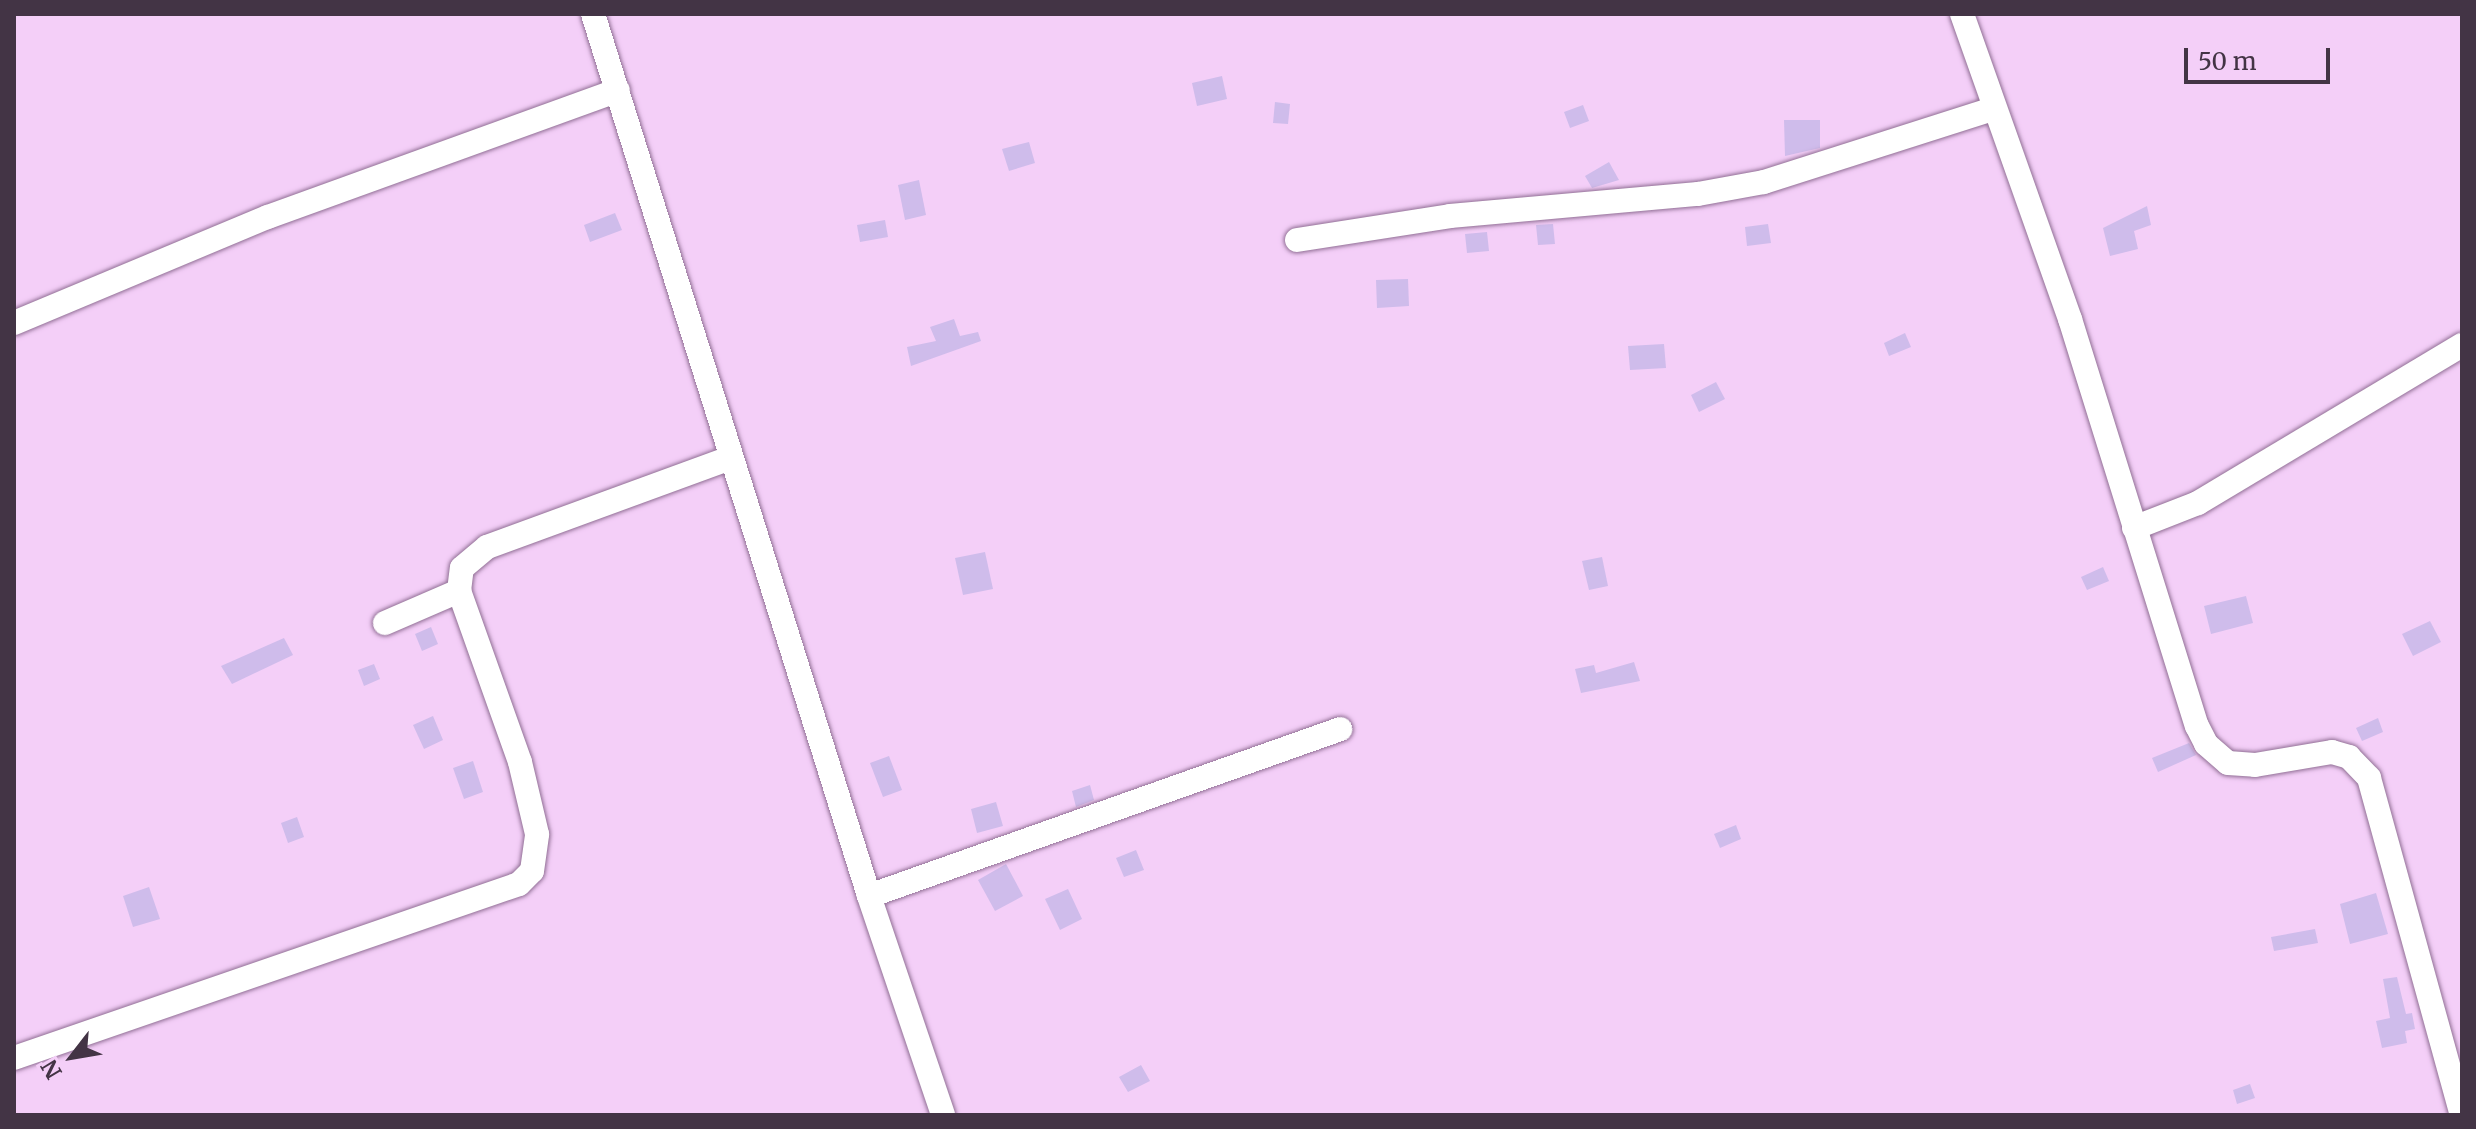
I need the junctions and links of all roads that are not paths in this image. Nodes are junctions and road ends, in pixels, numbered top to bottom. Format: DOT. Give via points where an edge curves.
graph roads {
  1 [pos="593,14"];
  2 [pos="1962,14"];
  3 [pos="618,90"];
  4 [pos="1993,109"];
  5 [pos="1297,240"];
  6 [pos="14,323"];
  7 [pos="2462,345"];
  8 [pos="730,458"];
  9 [pos="2134,528"];
  10 [pos="459,591"];
  11 [pos="385,623"];
  12 [pos="1340,729"];
  13 [pos="869,896"];
  14 [pos="14,1058"];
  15 [pos="943,1115"];
  16 [pos="2462,1115"];
  1 -- 3 [label="street"];
  2 -- 4 [label="street"];
  3 -- 6 [label="street" via="268,217"];
  3 -- 8 [label="street"];
  4 -- 5 [label="street" via="1764,182 1698,194 1466,214"];
  4 -- 9 [label="street" via="2070,319"];
  7 -- 9 [label="street" via="2198,503"];
  8 -- 10 [label="street" via="487,547 462,568"];
  8 -- 13 [label="street"];
  9 -- 16 [label="street" via="2193,714 2217,757 2242,766 2332,752 2349,757 2369,778"];
  10 -- 11 [label="street"];
  10 -- 14 [label="street" via="520,762 537,834 532,871 495,894"];
  12 -- 13 [label="street"];
  13 -- 15 [label="street"];
}
